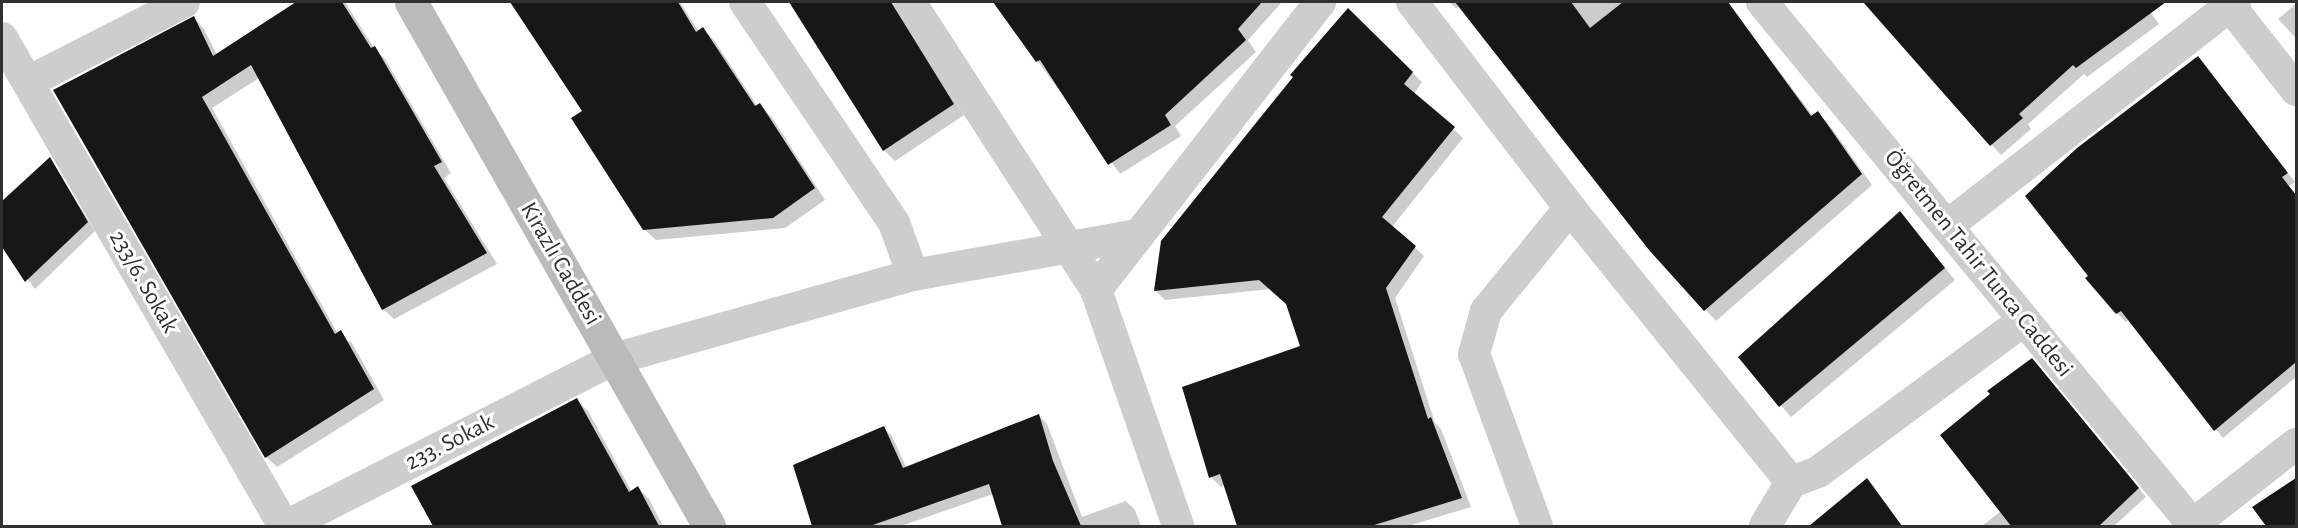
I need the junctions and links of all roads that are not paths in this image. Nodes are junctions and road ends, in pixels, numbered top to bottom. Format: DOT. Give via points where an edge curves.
graph roads {
  1 [pos="184,2"];
  2 [pos="411,2"];
  3 [pos="745,2"];
  4 [pos="910,2"];
  5 [pos="1320,2"];
  6 [pos="1412,2"];
  7 [pos="1762,2"];
  8 [pos="2231,3"];
  9 [pos="2,38"];
  10 [pos="28,82"];
  11 [pos="2296,90"];
  12 [pos="1570,208"];
  13 [pos="1947,226"];
  14 [pos="1138,235"];
  15 [pos="1070,250"];
  16 [pos="913,275"];
  17 [pos="1096,290"];
  18 [pos="2024,320"];
  19 [pos="614,359"];
  20 [pos="2296,444"];
  21 [pos="1791,482"];
  22 [pos="285,526"];
  23 [pos="709,526"];
  24 [pos="1178,526"];
  25 [pos="1537,526"];
  26 [pos="1765,526"];
  27 [pos="2193,526"];
  1 -- 10 [label="street"];
  2 -- 19 [label="main road, Kirazlı Caddesi"];
  3 -- 16 [label="street" via="894,223"];
  4 -- 15 [label="street"];
  5 -- 14 [label="street"];
  6 -- 12 [label="street"];
  7 -- 13 [label="street, Öğretmen Tahir Tunca Caddesi"];
  8 -- 11 [label="street"];
  8 -- 13 [label="street"];
  9 -- 10 [label="street, 233/6. Sokak"];
  10 -- 22 [label="street, 233/6. Sokak"];
  12 -- 21 [label="street"];
  12 -- 25 [label="street" via="1486,311 1474,354"];
  13 -- 18 [label="street, Öğretmen Tahir Tunca Caddesi"];
  14 -- 15 [label="street, 233. Sokak"];
  14 -- 17 [label="street"];
  15 -- 16 [label="street, 233. Sokak"];
  15 -- 17 [label="street"];
  16 -- 19 [label="street, 233. Sokak"];
  17 -- 24 [label="street"];
  18 -- 21 [label="street" via="1818,472"];
  18 -- 27 [label="street, Öğretmen Tahir Tunca Caddesi"];
  19 -- 22 [label="street, 233. Sokak"];
  19 -- 23 [label="main road, Kirazlı Caddesi"];
  20 -- 27 [label="street"];
  21 -- 26 [label="street"];
}
